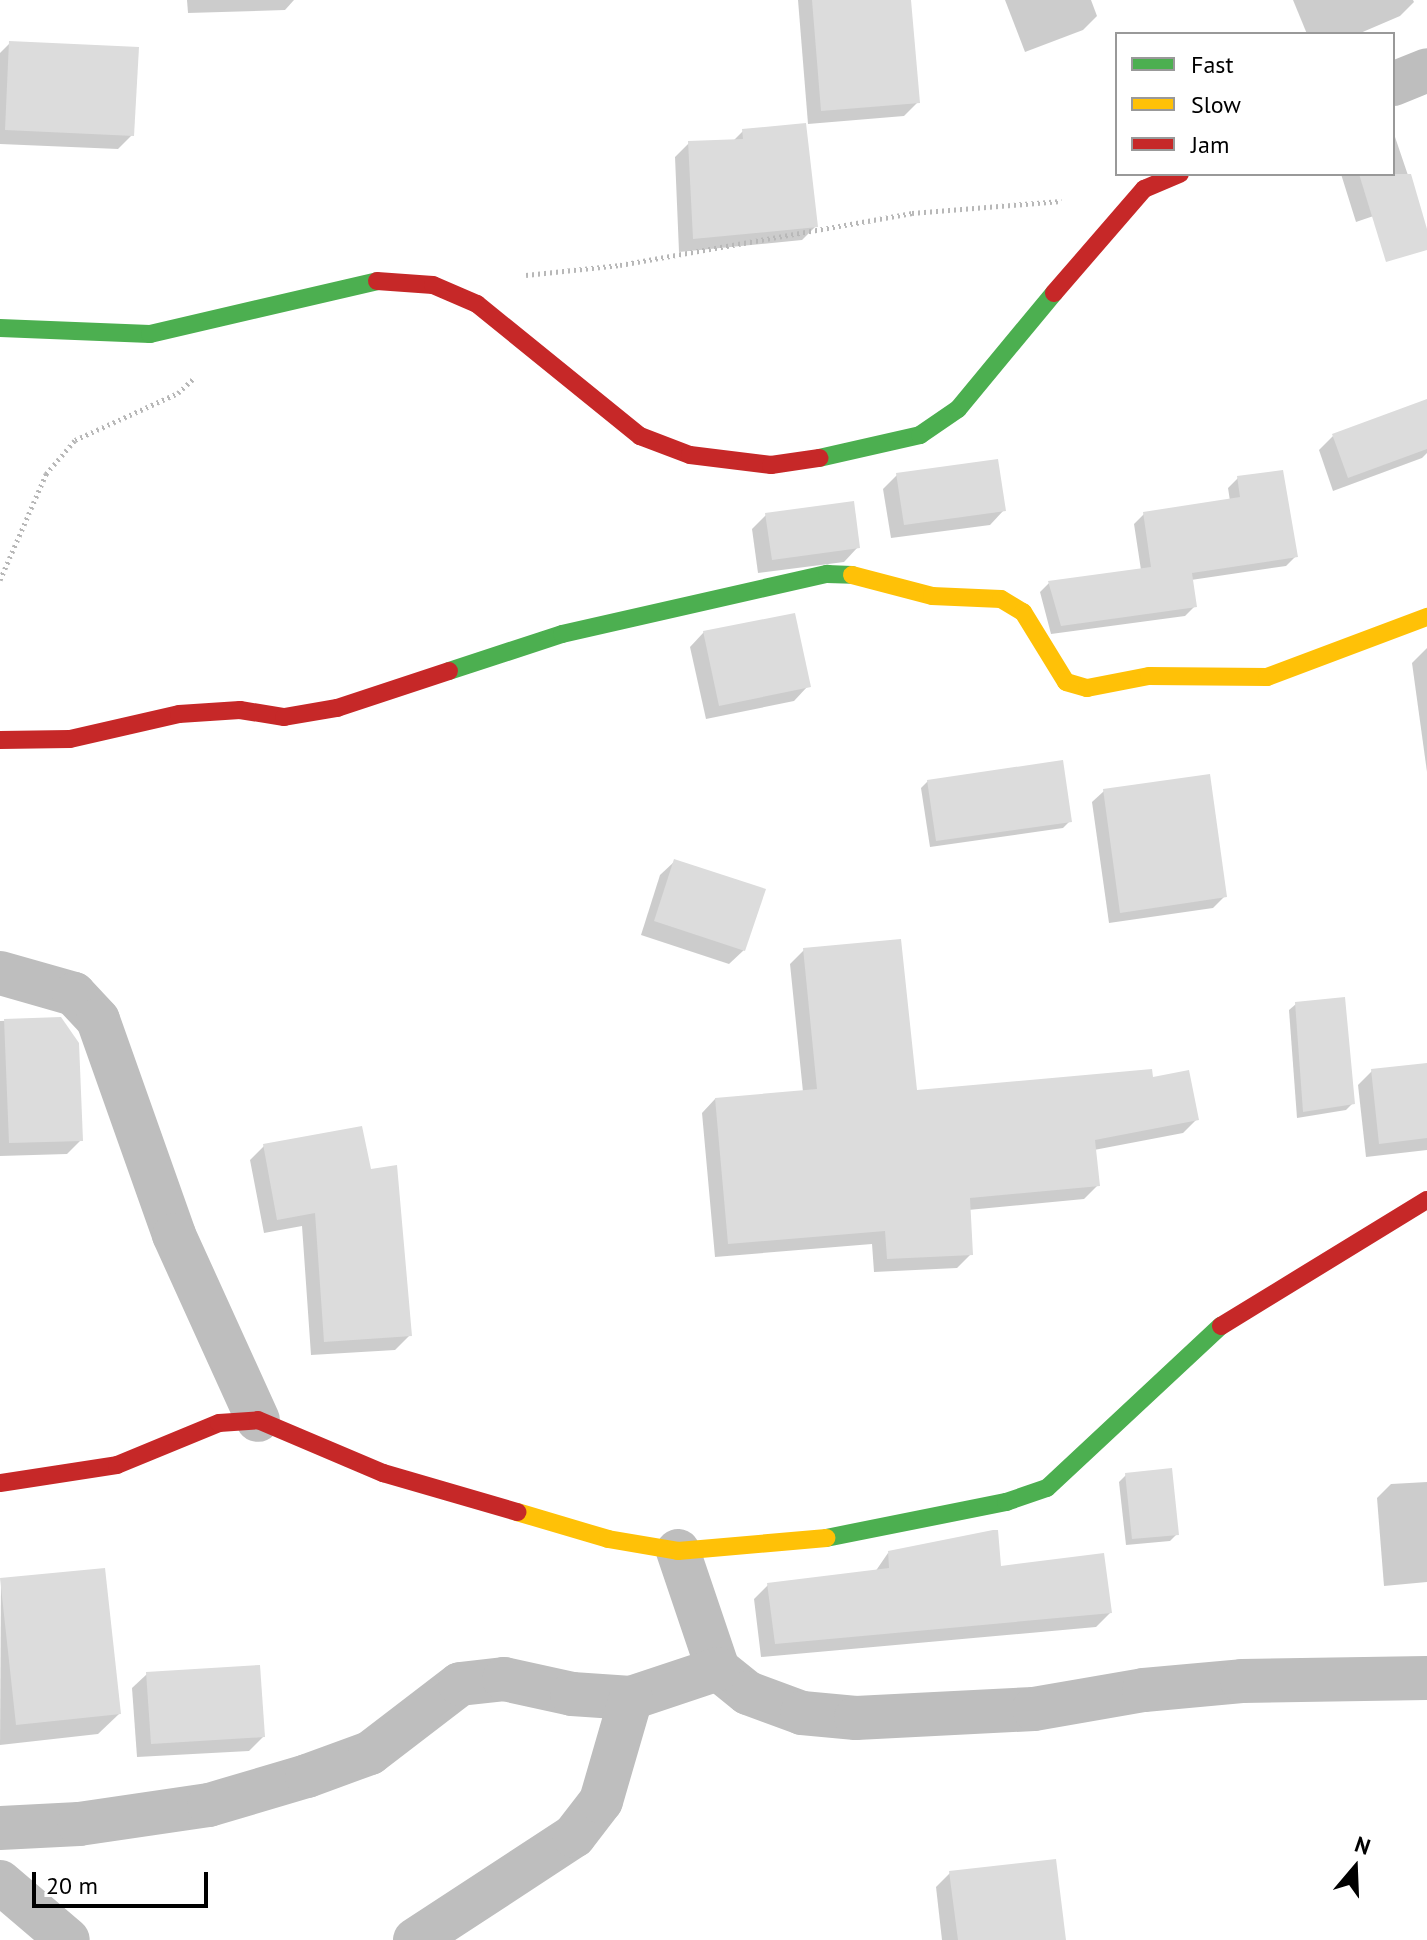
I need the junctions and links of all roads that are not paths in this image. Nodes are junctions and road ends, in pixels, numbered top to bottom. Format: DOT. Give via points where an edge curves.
graph roads {
  1 [pos="1427,70"];
  2 [pos="1395,83"];
  3 [pos="1175,176"];
  4 [pos="0,328"];
  5 [pos="1427,617"];
  6 [pos="0,740"];
  7 [pos="0,973"];
  8 [pos="1427,1200"];
  9 [pos="258,1420"];
  10 [pos="0,1483"];
  11 [pos="678,1551"];
  12 [pos="1427,1651"];
  13 [pos="718,1669"];
  14 [pos="1361,1676"];
  15 [pos="1427,1678"];
  16 [pos="631,1698"];
  17 [pos="0,1828"];
  18 [pos="0,1882"];
  19 [pos="68,1940"];
  20 [pos="415,1940"];
  1 -- 2 [label="street"];
  3 -- 4 [label="street" via="1144,189 958,409 920,435 855,453 771,465 690,455 640,436 477,304 433,285 373,281 150,334"];
  5 -- 6 [label="street" via="1267,677 1149,676 1087,688 1066,682 1023,612 1001,599 932,596 862,576 827,574 562,634 337,708 284,717 240,710 179,714 70,739"];
  7 -- 9 [label="street" via="74,994 98,1020 174,1235"];
  8 -- 11 [label="street" via="1222,1325 1047,1488 1006,1502 795,1544"];
  9 -- 10 [label="street" via="206,1427 117,1465"];
  9 -- 11 [label="street" via="383,1473 608,1539"];
  11 -- 13 [label="street"];
  12 -- 14 [label="street"];
  13 -- 14 [label="street" via="748,1693 802,1713 856,1718 1034,1709 1144,1690"];
  13 -- 16 [label="street"];
  14 -- 15 [label="street"];
  16 -- 17 [label="street" via="572,1694 504,1679 460,1684 370,1753 307,1776 209,1805 79,1824"];
  16 -- 20 [label="street" via="601,1801 574,1836"];
  18 -- 19 [label="street"];
}
